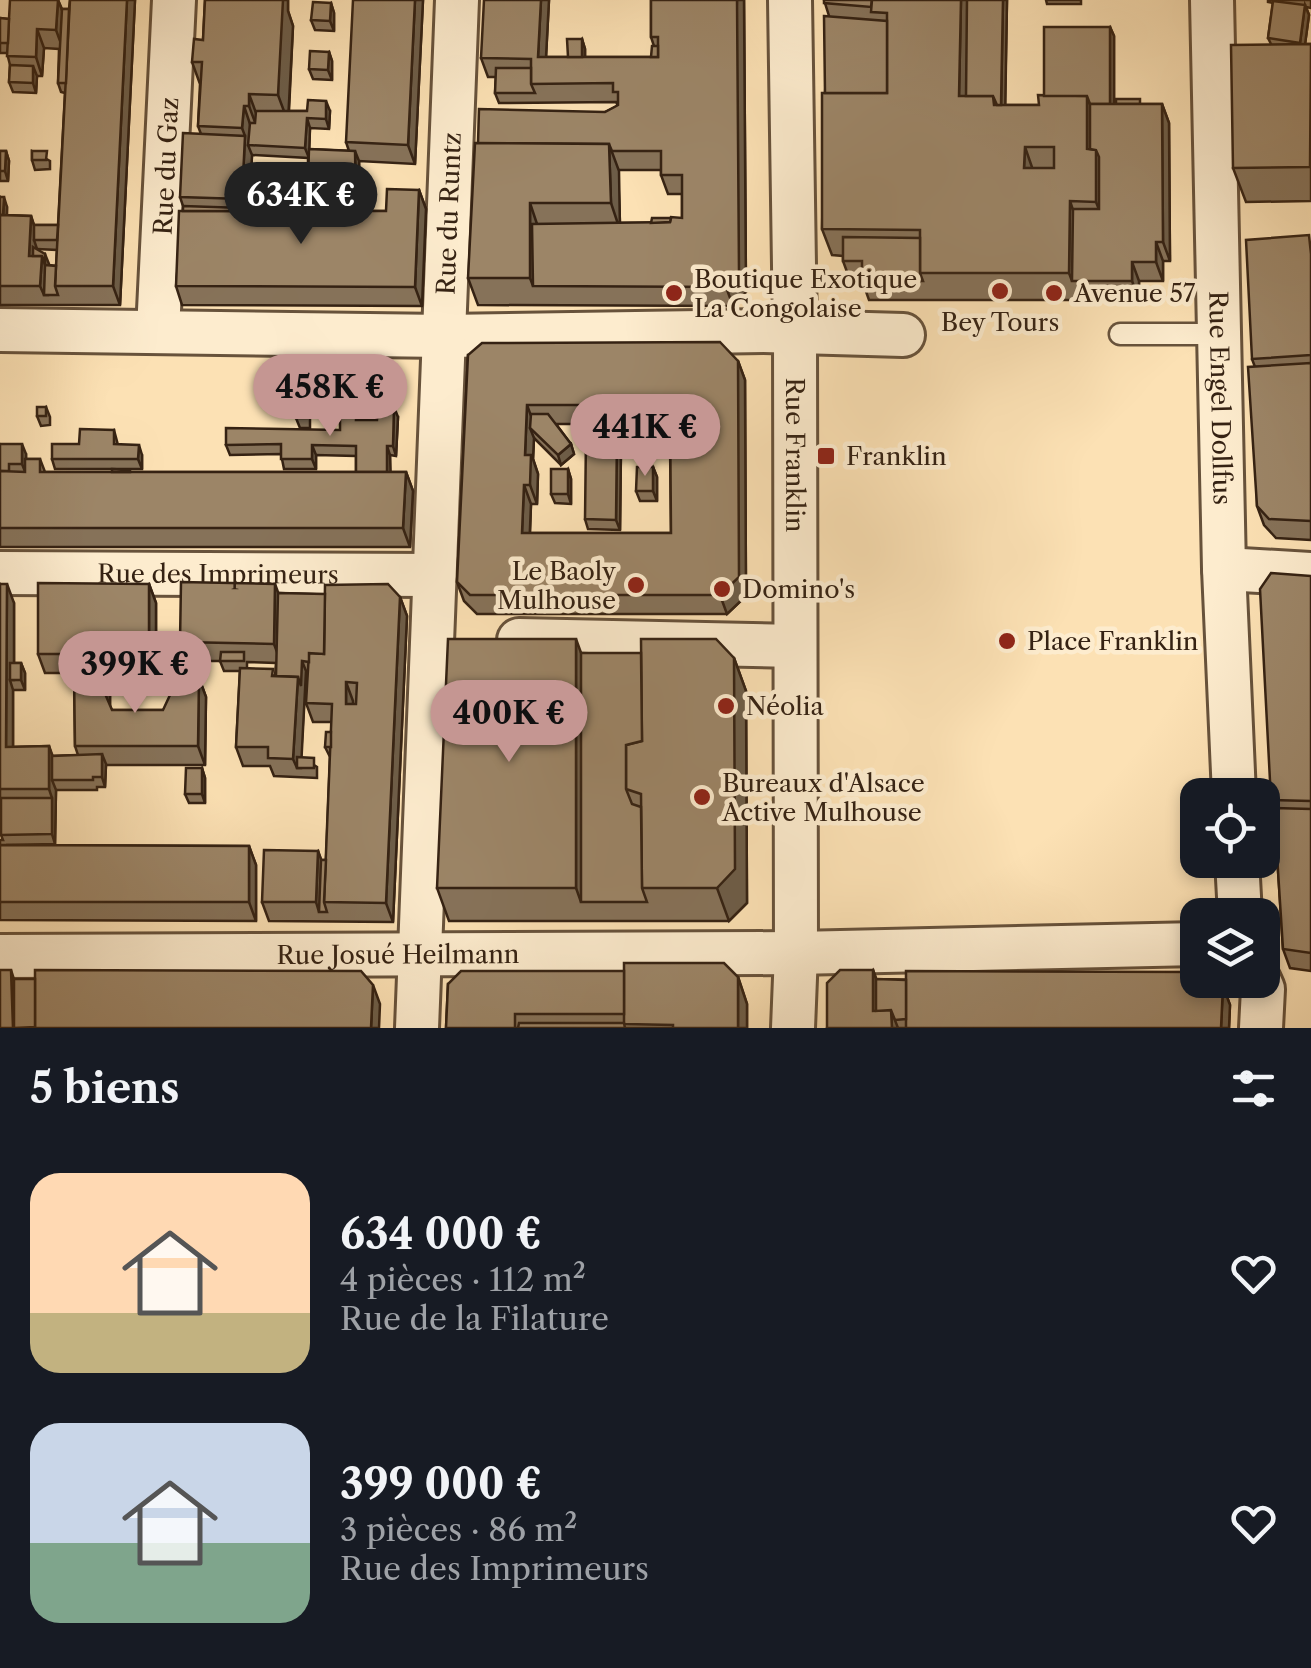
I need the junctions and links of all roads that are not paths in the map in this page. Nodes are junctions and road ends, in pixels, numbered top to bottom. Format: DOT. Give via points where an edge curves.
graph roads {
  1 [pos="174,0"];
  2 [pos="458,0"];
  3 [pos="790,0"];
  4 [pos="1212,0"];
  5 [pos="0,330"];
  6 [pos="158,330"];
  7 [pos="796,332"];
  8 [pos="1120,334"];
  9 [pos="1218,334"];
  10 [pos="903,335"];
  11 [pos="445,336"];
  12 [pos="1224,569"];
  13 [pos="0,573"];
  14 [pos="1311,574"];
  15 [pos="434,576"];
  16 [pos="434,638"];
  17 [pos="796,646"];
  18 [pos="1233,778"];
  19 [pos="1180,944"];
  20 [pos="796,953"];
  21 [pos="420,954"];
  22 [pos="0,956"];
  23 [pos="1263,998"];
  24 [pos="417,1028"];
  25 [pos="793,1028"];
  26 [pos="1261,1028"];
  1 -- 6 [label="street, Rue du Gaz"];
  2 -- 11 [label="street, Rue du Runtz"];
  3 -- 7 [label="street, Rue Franklin"];
  4 -- 9 [label="street, Rue Engel Dollfus"];
  5 -- 6 [label="street"];
  6 -- 11 [label="street"];
  7 -- 10 [label="street"];
  7 -- 11 [label="street"];
  7 -- 17 [label="street, Rue Franklin"];
  8 -- 9 [label="lane"];
  9 -- 12 [label="street, Rue Engel Dollfus"];
  11 -- 15 [label="street, Rue du Runtz"];
  12 -- 14 [label="street"];
  12 -- 18 [label="street, Rue Engel Dollfus"];
  13 -- 15 [label="street, Rue des Imprimeurs"];
  15 -- 16 [label="street, Rue du Runtz"];
  16 -- 17 [label="street"];
  16 -- 21 [label="street, Rue du Runtz"];
  17 -- 20 [label="street, Rue Franklin"];
  19 -- 20 [label="street"];
  20 -- 21 [label="street, Rue Josué Heilmann"];
  20 -- 25 [label="street, Rue Franklin"];
  21 -- 22 [label="street, Rue Josué Heilmann"];
  21 -- 24 [label="street, Rue du Runtz"];
  23 -- 26 [label="street"];
}
